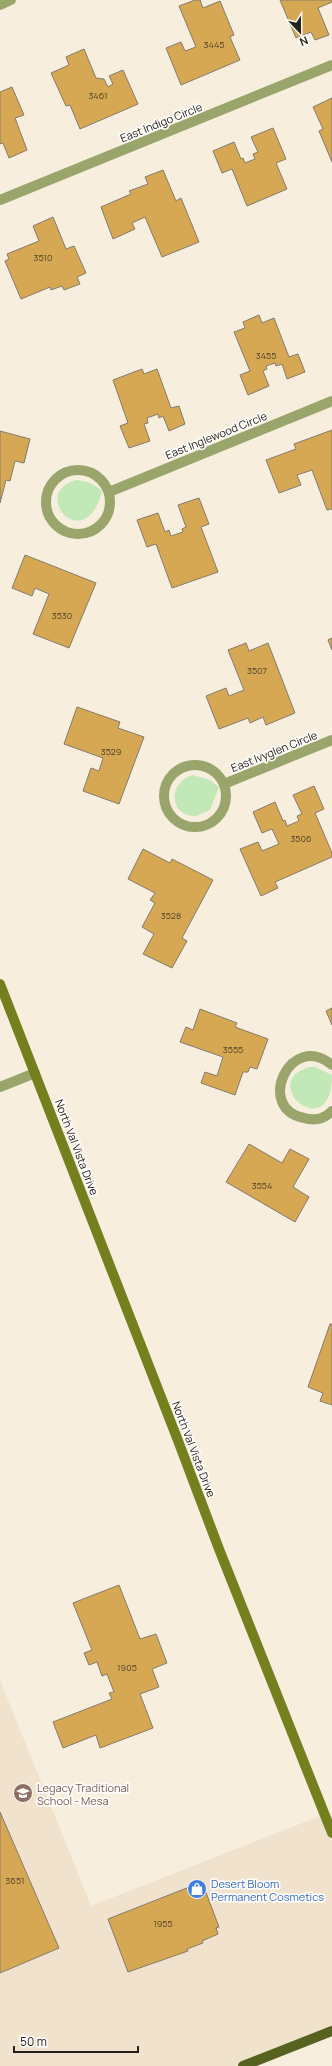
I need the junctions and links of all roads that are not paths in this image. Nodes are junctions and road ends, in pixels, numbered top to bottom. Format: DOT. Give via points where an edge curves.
graph roads {
  1 [pos="11,0"];
  2 [pos="0,5"];
  3 [pos="332,65"];
  4 [pos="0,200"];
  5 [pos="332,401"];
  6 [pos="109,492"];
  7 [pos="332,740"];
  8 [pos="224,784"];
  9 [pos="0,984"];
  10 [pos="332,1065"];
  11 [pos="35,1073"];
  12 [pos="0,1087"];
  13 [pos="332,1111"];
  14 [pos="332,1834"];
  15 [pos="332,2031"];
  16 [pos="242,2066"];
  1 -- 2 [label="street"];
  3 -- 4 [label="street, East Indigo Circle"];
  5 -- 6 [label="street, East Inglewood Circle"];
  6 -- 6 [label="street" via="96,474 87,470 70,470 56,478 50,486 46,496 49,517 64,531 75,534 95,529 109,513"];
  7 -- 8 [label="street, East Ivyglen Circle"];
  8 -- 8 [label="street, East Ivyglen Circle" via="213,770 204,766 183,766 168,779 164,789 166,809 172,818 181,824 202,827 211,823 225,807 227,796"];
  9 -- 11 [label="main road, North Val Vista Drive"];
  10 -- 13 [label="street" via="317,1058 297,1060 283,1074 280,1084 284,1104 299,1118 320,1118"];
  11 -- 12 [label="street"];
  11 -- 14 [label="main road, North Val Vista Drive"];
  15 -- 16 [label="main road"];
}
